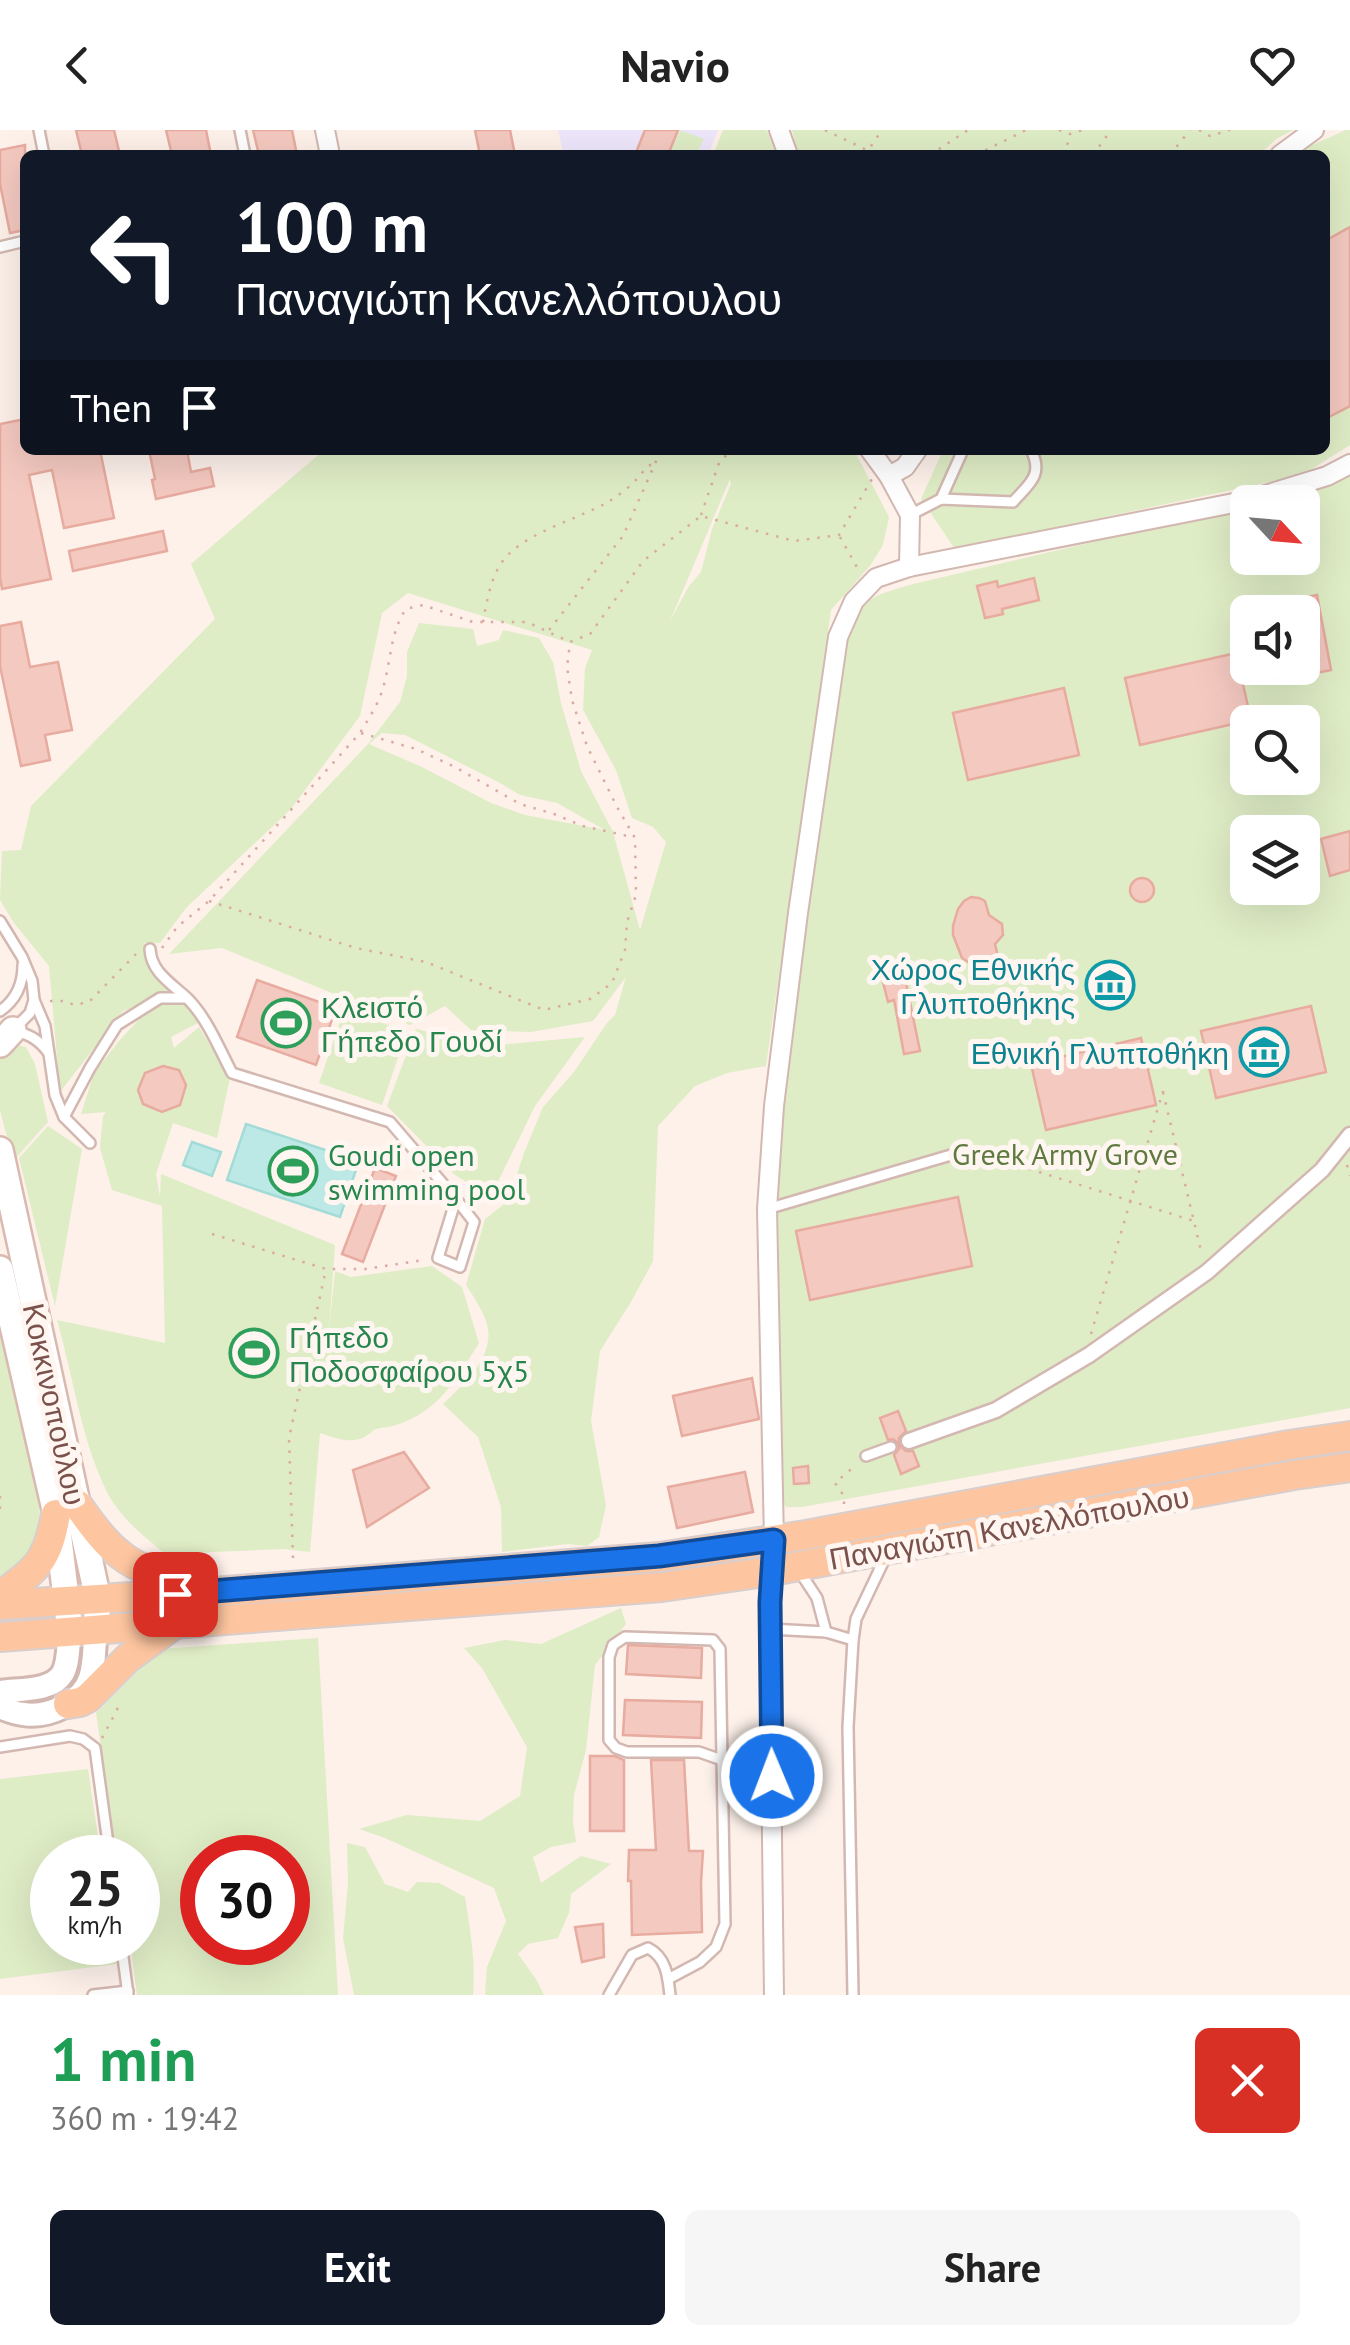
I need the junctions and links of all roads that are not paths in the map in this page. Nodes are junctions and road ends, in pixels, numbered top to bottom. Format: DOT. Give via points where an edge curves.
graph roads {
  1 [pos="1314,130"];
  2 [pos="1286,150"];
  3 [pos="914,455"];
  4 [pos="960,455"];
  5 [pos="1034,455"];
  6 [pos="880,463"];
  7 [pos="1350,464"];
  8 [pos="941,498"];
  9 [pos="910,515"];
  10 [pos="909,567"];
  11 [pos="0,921"];
  12 [pos="150,949"];
  13 [pos="22,958"];
  14 [pos="186,998"];
  15 [pos="34,1000"];
  16 [pos="3,1026"];
  17 [pos="50,1054"];
  18 [pos="64,1117"];
  19 [pos="1350,1135"];
  20 [pos="90,1142"];
  21 [pos="0,1150"];
  22 [pos="968,1150"];
  23 [pos="456,1199"];
  24 [pos="767,1210"];
  25 [pos="0,1269"];
  26 [pos="1350,1436"];
  27 [pos="909,1441"];
  28 [pos="890,1447"];
  29 [pos="866,1456"];
  30 [pos="1350,1467"];
  31 [pos="67,1509"];
  32 [pos="774,1540"];
  33 [pos="890,1549"];
  34 [pos="784,1568"];
  35 [pos="213,1592"];
  36 [pos="0,1596"];
  37 [pos="98,1599"];
  38 [pos="66,1602"];
  39 [pos="0,1606"];
  40 [pos="174,1625"];
  41 [pos="770,1629"];
  42 [pos="83,1630"];
  43 [pos="826,1632"];
  44 [pos="0,1637"];
  45 [pos="853,1640"];
  46 [pos="0,1692"];
  47 [pos="68,1704"];
  48 [pos="0,1707"];
  49 [pos="0,1748"];
  50 [pos="722,1760"];
  51 [pos="107,1835"];
  52 [pos="124,1965"];
  53 [pos="668,1979"];
  54 [pos="128,1993"];
  55 [pos="94,1995"];
  56 [pos="609,1995"];
  57 [pos="670,1995"];
  58 [pos="774,1995"];
  59 [pos="852,1995"];
  1 -- 2 [label="street"];
  3 -- 6 [label="street" via="905,468"];
  4 -- 8 [label="lane"];
  5 -- 8 [label="lane" via="1035,477 1014,502"];
  6 -- 9 [label="street"];
  7 -- 10 [label="street" via="1249,500"];
  8 -- 9 [label="lane"];
  9 -- 10 [label="street"];
  10 -- 24 [label="street" via="876,578 854,601 838,638 776,1087"];
  11 -- 13 [label="lane"];
  12 -- 14 [label="lane" via="150,961"];
  13 -- 15 [label="lane"];
  13 -- 16 [label="lane" via="21,985"];
  14 -- 18 [label="lane" via="160,998 117,1025"];
  14 -- 23 [label="lane" via="232,1073 390,1122"];
  15 -- 16 [label="lane" via="30,1013"];
  15 -- 16 [label="lane" via="16,1000"];
  15 -- 17 [label="lane"];
  16 -- 17 [label="lane" via="30,1035"];
  17 -- 18 [label="lane"];
  18 -- 20 [label="lane"];
  19 -- 27 [label="street" via="1322,1170 1206,1272 1084,1358 996,1410"];
  21 -- 31 [label="main road, Κοκκινοπούλου"];
  22 -- 24 [label="lane"];
  23 -- 23 [label="lane" via="438,1258 460,1267 474,1222"];
  24 -- 32 [label="street"];
  25 -- 31 [label="main road, Κοκκινοπούλου"];
  26 -- 32 [label="main road, Παναγιώτη Κανελλόπουλου"];
  28 -- 29 [label="lane"];
  30 -- 33 [label="main road, Παναγιώτη Κανελλόπουλου"];
  31 -- 35 [label="main road" via="124,1560"];
  31 -- 36 [label="main road" via="38,1566"];
  31 -- 37 [label="main road, Κοκκινοπούλου"];
  31 -- 38 [label="main road, Κοκκινοπούλου"];
  32 -- 34 [label="street"];
  32 -- 35 [label="main road, Παναγιώτη Κανελλόπουλου" via="659,1556"];
  33 -- 34 [label="main road, Παναγιώτη Κανελλόπουλου"];
  33 -- 45 [label="lane" via="856,1618"];
  34 -- 40 [label="main road, Παναγιώτη Κανελλόπουλου" via="662,1587"];
  34 -- 41 [label="street"];
  34 -- 43 [label="lane" via="817,1598"];
  35 -- 37 [label="main road, Παναγιώτη Κανελλόπουλου"];
  37 -- 38 [label="main road, Παναγιώτη Κανελλόπουλου"];
  37 -- 42 [label="main road, Κοκκινοπούλου"];
  38 -- 39 [label="main road, Παναγιώτη Κανελλόπουλου"];
  38 -- 42 [label="main road, Κοκκινοπούλου"];
  40 -- 42 [label="main road, Παναγιώτη Κανελλόπουλου"];
  40 -- 47 [label="main road" via="88,1698"];
  41 -- 43 [label="lane"];
  41 -- 58 [label="street"];
  42 -- 44 [label="main road, Παναγιώτη Κανελλόπουλου"];
  42 -- 46 [label="street" via="58,1678"];
  42 -- 47 [label="street" via="90,1676"];
  43 -- 45 [label="lane"];
  45 -- 59 [label="lane"];
  47 -- 48 [label="street" via="29,1715"];
  49 -- 51 [label="lane" via="70,1736 96,1748"];
  50 -- 50 [label="lane" via="720,1650 713,1640 625,1636 614,1645 608,1740 627,1752 699,1752"];
  50 -- 53 [label="lane" via="726,1924 716,1947"];
  52 -- 54 [label="lane"];
  53 -- 56 [label="lane" via="656,1952 641,1949"];
  53 -- 57 [label="lane"];
  54 -- 55 [label="lane"];
}
